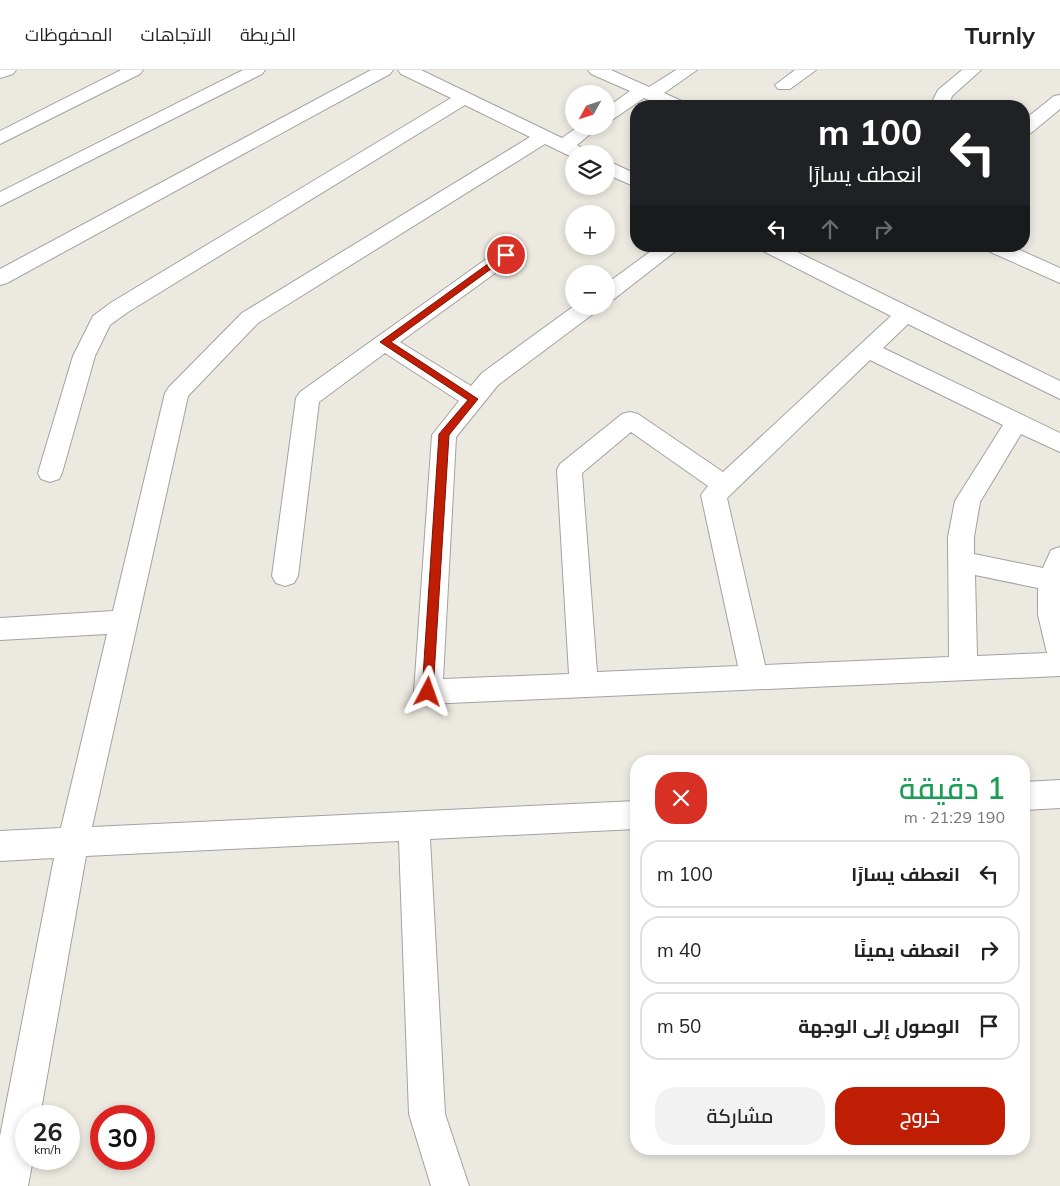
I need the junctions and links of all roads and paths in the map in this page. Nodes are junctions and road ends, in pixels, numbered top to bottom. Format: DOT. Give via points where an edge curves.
graph roads {
  1 [pos="7,70"];
  2 [pos="134,70"];
  3 [pos="256,70"];
  4 [pos="384,70"];
  5 [pos="407,70"];
  6 [pos="597,70"];
  7 [pos="688,70"];
  8 [pos="807,70"];
  9 [pos="972,70"];
  10 [pos="0,73"];
  11 [pos="784,85"];
  12 [pos="646,92"];
  13 [pos="465,97"];
  14 [pos="633,100"];
  15 [pos="664,100"];
  16 [pos="942,100"];
  17 [pos="1060,100"];
  18 [pos="630,102"];
  19 [pos="615,111"];
  20 [pos="1030,124"];
  21 [pos="567,135"];
  22 [pos="0,138"];
  23 [pos="554,140"];
  24 [pos="565,146"];
  25 [pos="615,170"];
  26 [pos="630,178"];
  27 [pos="0,200"];
  28 [pos="664,252"];
  29 [pos="780,252"];
  30 [pos="1006,252"];
  31 [pos="506,255"];
  32 [pos="1060,276"];
  33 [pos="0,278"];
  34 [pos="615,287"];
  35 [pos="906,314"];
  36 [pos="577,315"];
  37 [pos="384,342"];
  38 [pos="868,350"];
  39 [pos="1060,391"];
  40 [pos="474,399"];
  41 [pos="1016,423"];
  42 [pos="1060,443"];
  43 [pos="50,473"];
  44 [pos="724,485"];
  45 [pos="961,562"];
  46 [pos="1056,568"];
  47 [pos="285,576"];
  48 [pos="124,622"];
  49 [pos="0,629"];
  50 [pos="1060,651"];
  51 [pos="1060,664"];
  52 [pos="963,668"];
  53 [pos="754,677"];
  54 [pos="584,685"];
  55 [pos="1060,794"];
  56 [pos="1030,796"];
  57 [pos="630,815"];
  58 [pos="414,826"];
  59 [pos="73,842"];
  60 [pos="0,846"];
  61 [pos="9,1186"];
  62 [pos="450,1186"];
  1 -- 10 [label="street"];
  2 -- 22 [label="street"];
  3 -- 27 [label="street"];
  4 -- 33 [label="street"];
  5 -- 13 [label="street"];
  6 -- 12 [label="street"];
  7 -- 12 [label="street"];
  8 -- 11 [label="street"];
  9 -- 16 [label="street" via="944,94"];
  12 -- 14 [label="street"];
  12 -- 15 [label="street"];
  13 -- 23 [label="street"];
  13 -- 43 [label="street" via="101,321 84,356"];
  17 -- 20 [label="street"];
  18 -- 19 [label="street"];
  21 -- 23 [label="street"];
  23 -- 24 [label="street"];
  23 -- 48 [label="street" via="250,318 177,393"];
  25 -- 26 [label="street"];
  28 -- 34 [label="street"];
  29 -- 35 [label="street"];
  30 -- 32 [label="street"];
  31 -- 37 [label="street"];
  35 -- 38 [label="street"];
  35 -- 39 [label="street"];
  36 -- 40 [label="street" via="490,379"];
  37 -- 40 [label="street"];
  37 -- 47 [label="street" via="308,398"];
  38 -- 41 [label="street"];
  38 -- 44 [label="street"];
  40 -- 54 [label="street" via="444,434 428,692"];
  41 -- 42 [label="street"];
  41 -- 45 [label="street" via="968,501 960,537"];
  44 -- 53 [label="street" via="714,495"];
  44 -- 54 [label="street" via="630,420 569,470"];
  45 -- 46 [label="street"];
  45 -- 52 [label="street"];
  46 -- 50 [label="street" via="1050,618"];
  48 -- 49 [label="street"];
  48 -- 59 [label="street"];
  51 -- 52 [label="street"];
  52 -- 53 [label="street"];
  53 -- 54 [label="street"];
  55 -- 56 [label="street"];
  57 -- 58 [label="street"];
  58 -- 59 [label="street"];
  58 -- 62 [label="street" via="427,1114"];
  59 -- 60 [label="street"];
  59 -- 61 [label="street"];
}
